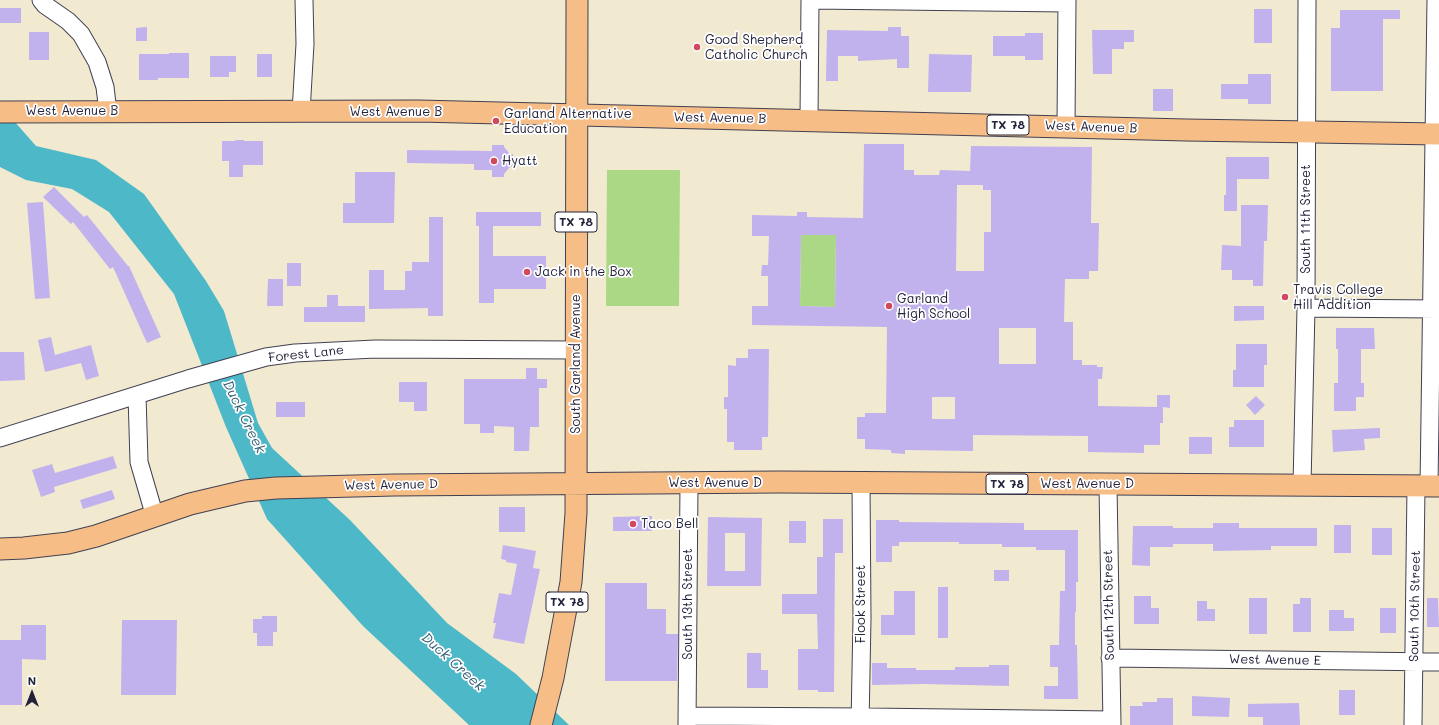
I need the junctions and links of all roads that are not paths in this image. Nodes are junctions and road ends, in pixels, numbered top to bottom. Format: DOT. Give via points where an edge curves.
graph roads {
  1 [pos="41,0"];
  2 [pos="304,0"];
  3 [pos="577,0"];
  4 [pos="811,0"];
  5 [pos="1307,0"];
  6 [pos="1436,0"];
  7 [pos="1067,2"];
  8 [pos="0,112"];
  9 [pos="108,112"];
  10 [pos="301,112"];
  11 [pos="576,115"];
  12 [pos="809,120"];
  13 [pos="1066,126"];
  14 [pos="1306,132"];
  15 [pos="1436,133"];
  16 [pos="1306,308"];
  17 [pos="1436,308"];
  18 [pos="575,350"];
  19 [pos="137,395"];
  20 [pos="0,438"];
  21 [pos="576,483"];
  22 [pos="689,483"];
  23 [pos="861,483"];
  24 [pos="1108,485"];
  25 [pos="1302,485"];
  26 [pos="1428,486"];
  27 [pos="155,517"];
  28 [pos="0,549"];
  29 [pos="1110,658"];
  30 [pos="1414,662"];
  31 [pos="1439,662"];
  32 [pos="687,720"];
  33 [pos="860,721"];
  34 [pos="1112,723"];
  35 [pos="541,725"];
  36 [pos="1413,725"];
  1 -- 9 [label="street" via="81,34 98,62"];
  2 -- 10 [label="street" via="305,44"];
  3 -- 11 [label="main road, South Garland Avenue / TX 78"];
  4 -- 7 [label="street"];
  4 -- 12 [label="street"];
  5 -- 14 [label="street, South 11th Street"];
  6 -- 15 [label="street, South 10th Street"];
  7 -- 13 [label="street"];
  8 -- 9 [label="main road, West Avenue B / TX 78"];
  9 -- 10 [label="main road, West Avenue B / TX 78"];
  10 -- 11 [label="main road, West Avenue B / TX 78" via="419,111"];
  11 -- 12 [label="main road, West Avenue B / TX 78"];
  11 -- 18 [label="main road, South Garland Avenue / TX 78"];
  12 -- 13 [label="main road, West Avenue B / TX 78"];
  13 -- 14 [label="main road, West Avenue B / TX 78"];
  14 -- 15 [label="main road, West Avenue B / TX 78"];
  14 -- 16 [label="street, South 11th Street"];
  15 -- 17 [label="street, South 10th Street"];
  16 -- 17 [label="street"];
  16 -- 25 [label="street, South 11th Street"];
  17 -- 26 [label="street, South 10th Street"];
  18 -- 19 [label="street, Forest Lane" via="375,349 295,352 254,361"];
  18 -- 21 [label="main road, South Garland Avenue / TX 78"];
  19 -- 20 [label="street, Forest Lane"];
  19 -- 27 [label="street" via="139,462"];
  21 -- 22 [label="main road, West Avenue D / TX 78"];
  21 -- 27 [label="main road, West Avenue D" via="276,488 190,504"];
  21 -- 35 [label="main road, South Garland Avenue / TX 78" via="571,582 553,678"];
  22 -- 23 [label="main road, West Avenue D / TX 78"];
  22 -- 32 [label="street, South 13th Street"];
  23 -- 24 [label="main road, West Avenue D / TX 78"];
  23 -- 33 [label="street, Flook Street"];
  24 -- 25 [label="main road, West Avenue D / TX 78"];
  24 -- 29 [label="street, South 12th Street"];
  25 -- 26 [label="main road, West Avenue D / TX 78"];
  26 -- 30 [label="street, South 10th Street"];
  27 -- 28 [label="main road, West Avenue D" via="68,544"];
  29 -- 30 [label="street, West Avenue E"];
  29 -- 34 [label="street, South 12th Street"];
  30 -- 31 [label="street, West Avenue E"];
  30 -- 36 [label="street, South 10th Street"];
  32 -- 33 [label="street"];
  33 -- 34 [label="street"];
}
